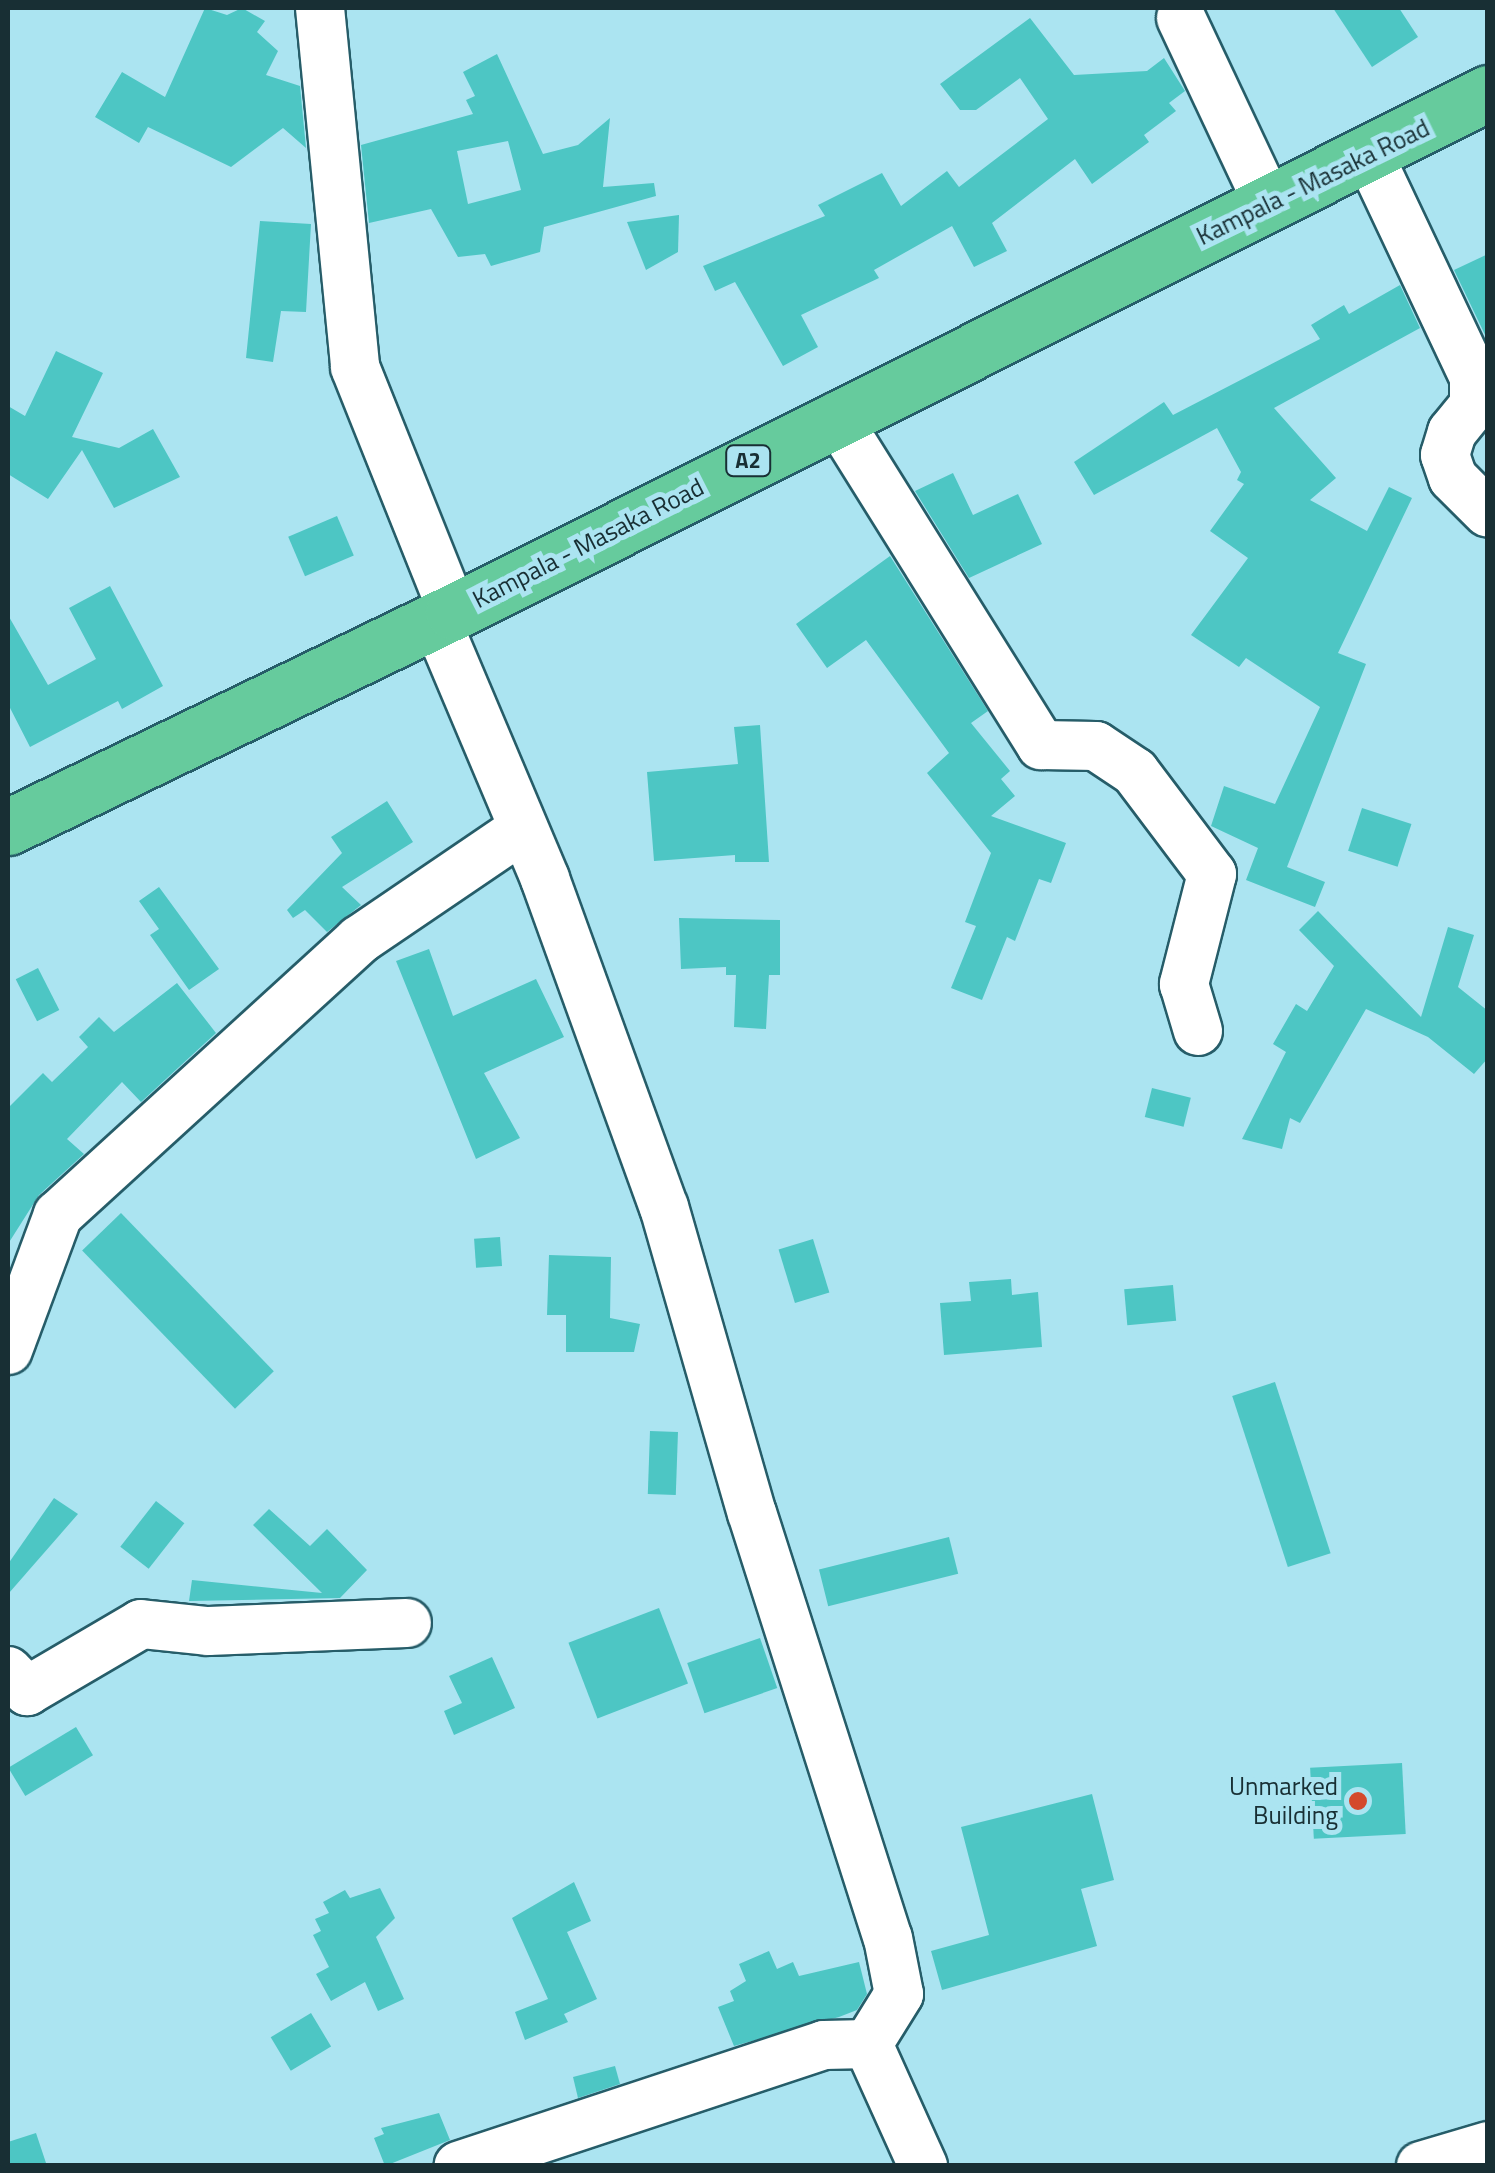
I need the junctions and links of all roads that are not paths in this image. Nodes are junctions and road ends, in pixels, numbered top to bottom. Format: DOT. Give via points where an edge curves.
graph roads {
  1 [pos="320,8"];
  2 [pos="1181,18"];
  3 [pos="1488,92"];
  4 [pos="1370,155"];
  5 [pos="1269,205"];
  6 [pos="836,417"];
  7 [pos="1488,512"];
  8 [pos="444,615"];
  9 [pos="8,826"];
  10 [pos="521,830"];
  11 [pos="1198,1031"];
  12 [pos="8,1350"];
  13 [pos="407,1623"];
  14 [pos="8,1670"];
  15 [pos="868,2044"];
  16 [pos="1488,2146"];
  17 [pos="459,2166"];
  18 [pos="924,2166"];
  19 [pos="1421,2166"];
  1 -- 8 [label="street" via="355,367"];
  2 -- 5 [label="street"];
  3 -- 4 [label="main road, Kampala - Masaka Road / A2"];
  4 -- 5 [label="main road, Kampala - Masaka Road / A2"];
  4 -- 7 [label="street" via="1474,378 1474,405 1452,432 1445,455 1453,478"];
  5 -- 6 [label="main road, Kampala - Masaka Road / A2"];
  6 -- 8 [label="main road, Kampala - Masaka Road / A2"];
  6 -- 11 [label="street" via="1040,745 1096,746 1135,772 1212,874 1184,984"];
  8 -- 9 [label="main road, Kampala - Masaka Road / A2"];
  8 -- 10 [label="street"];
  10 -- 12 [label="street" via="359,940 58,1215"];
  10 -- 15 [label="street" via="664,1207 752,1513 888,1938 899,1994"];
  13 -- 14 [label="street" via="208,1631 141,1624 27,1691"];
  15 -- 17 [label="street" via="824,2045"];
  15 -- 18 [label="street"];
  16 -- 19 [label="street"];
}
